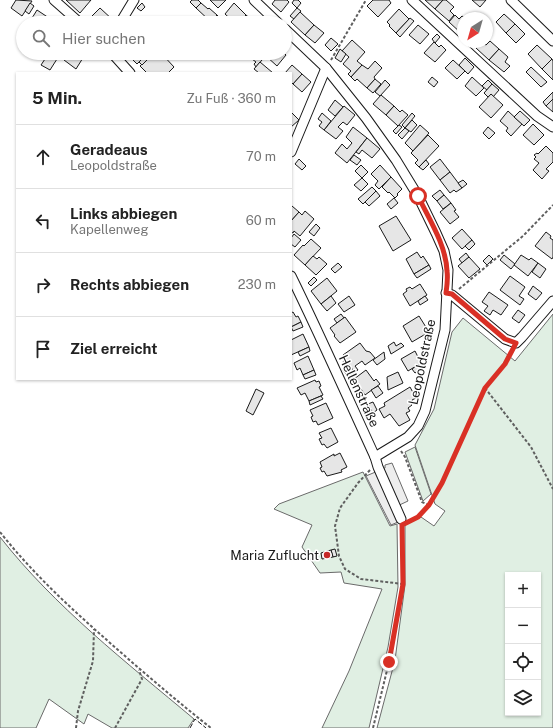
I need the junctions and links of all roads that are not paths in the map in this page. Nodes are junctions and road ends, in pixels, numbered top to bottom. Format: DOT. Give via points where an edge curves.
graph roads {
  1 [pos="54,0"];
  2 [pos="134,0"];
  3 [pos="254,0"];
  4 [pos="412,0"];
  5 [pos="511,0"];
  6 [pos="72,16"];
  7 [pos="124,16"];
  8 [pos="271,16"];
  9 [pos="292,36"];
  10 [pos="553,41"];
  11 [pos="118,60"];
  12 [pos="326,68"];
  13 [pos="129,72"];
  14 [pos="553,128"];
  15 [pos="292,150"];
  16 [pos="292,278"];
  17 [pos="449,294"];
  18 [pos="553,301"];
  19 [pos="375,456"];
  20 [pos="404,522"];
  1 -- 6 [label="street"];
  2 -- 7 [label="street"];
  3 -- 8 [label="street"];
  4 -- 14 [label="street"];
  5 -- 10 [label="street"];
  9 -- 12 [label="street, Leopoldstraße"];
  11 -- 13 [label="street"];
  12 -- 15 [label="street"];
  12 -- 17 [label="street, Leopoldstraße" via="371,124 418,196 444,251"];
  16 -- 19 [label="street, Hellenstraße"];
  17 -- 18 [label="street" via="505,339 516,343"];
  17 -- 19 [label="street, Leopoldstraße" via="445,330 425,411 418,426 408,437"];
  19 -- 20 [label="street, Hellenstraße"];
}
